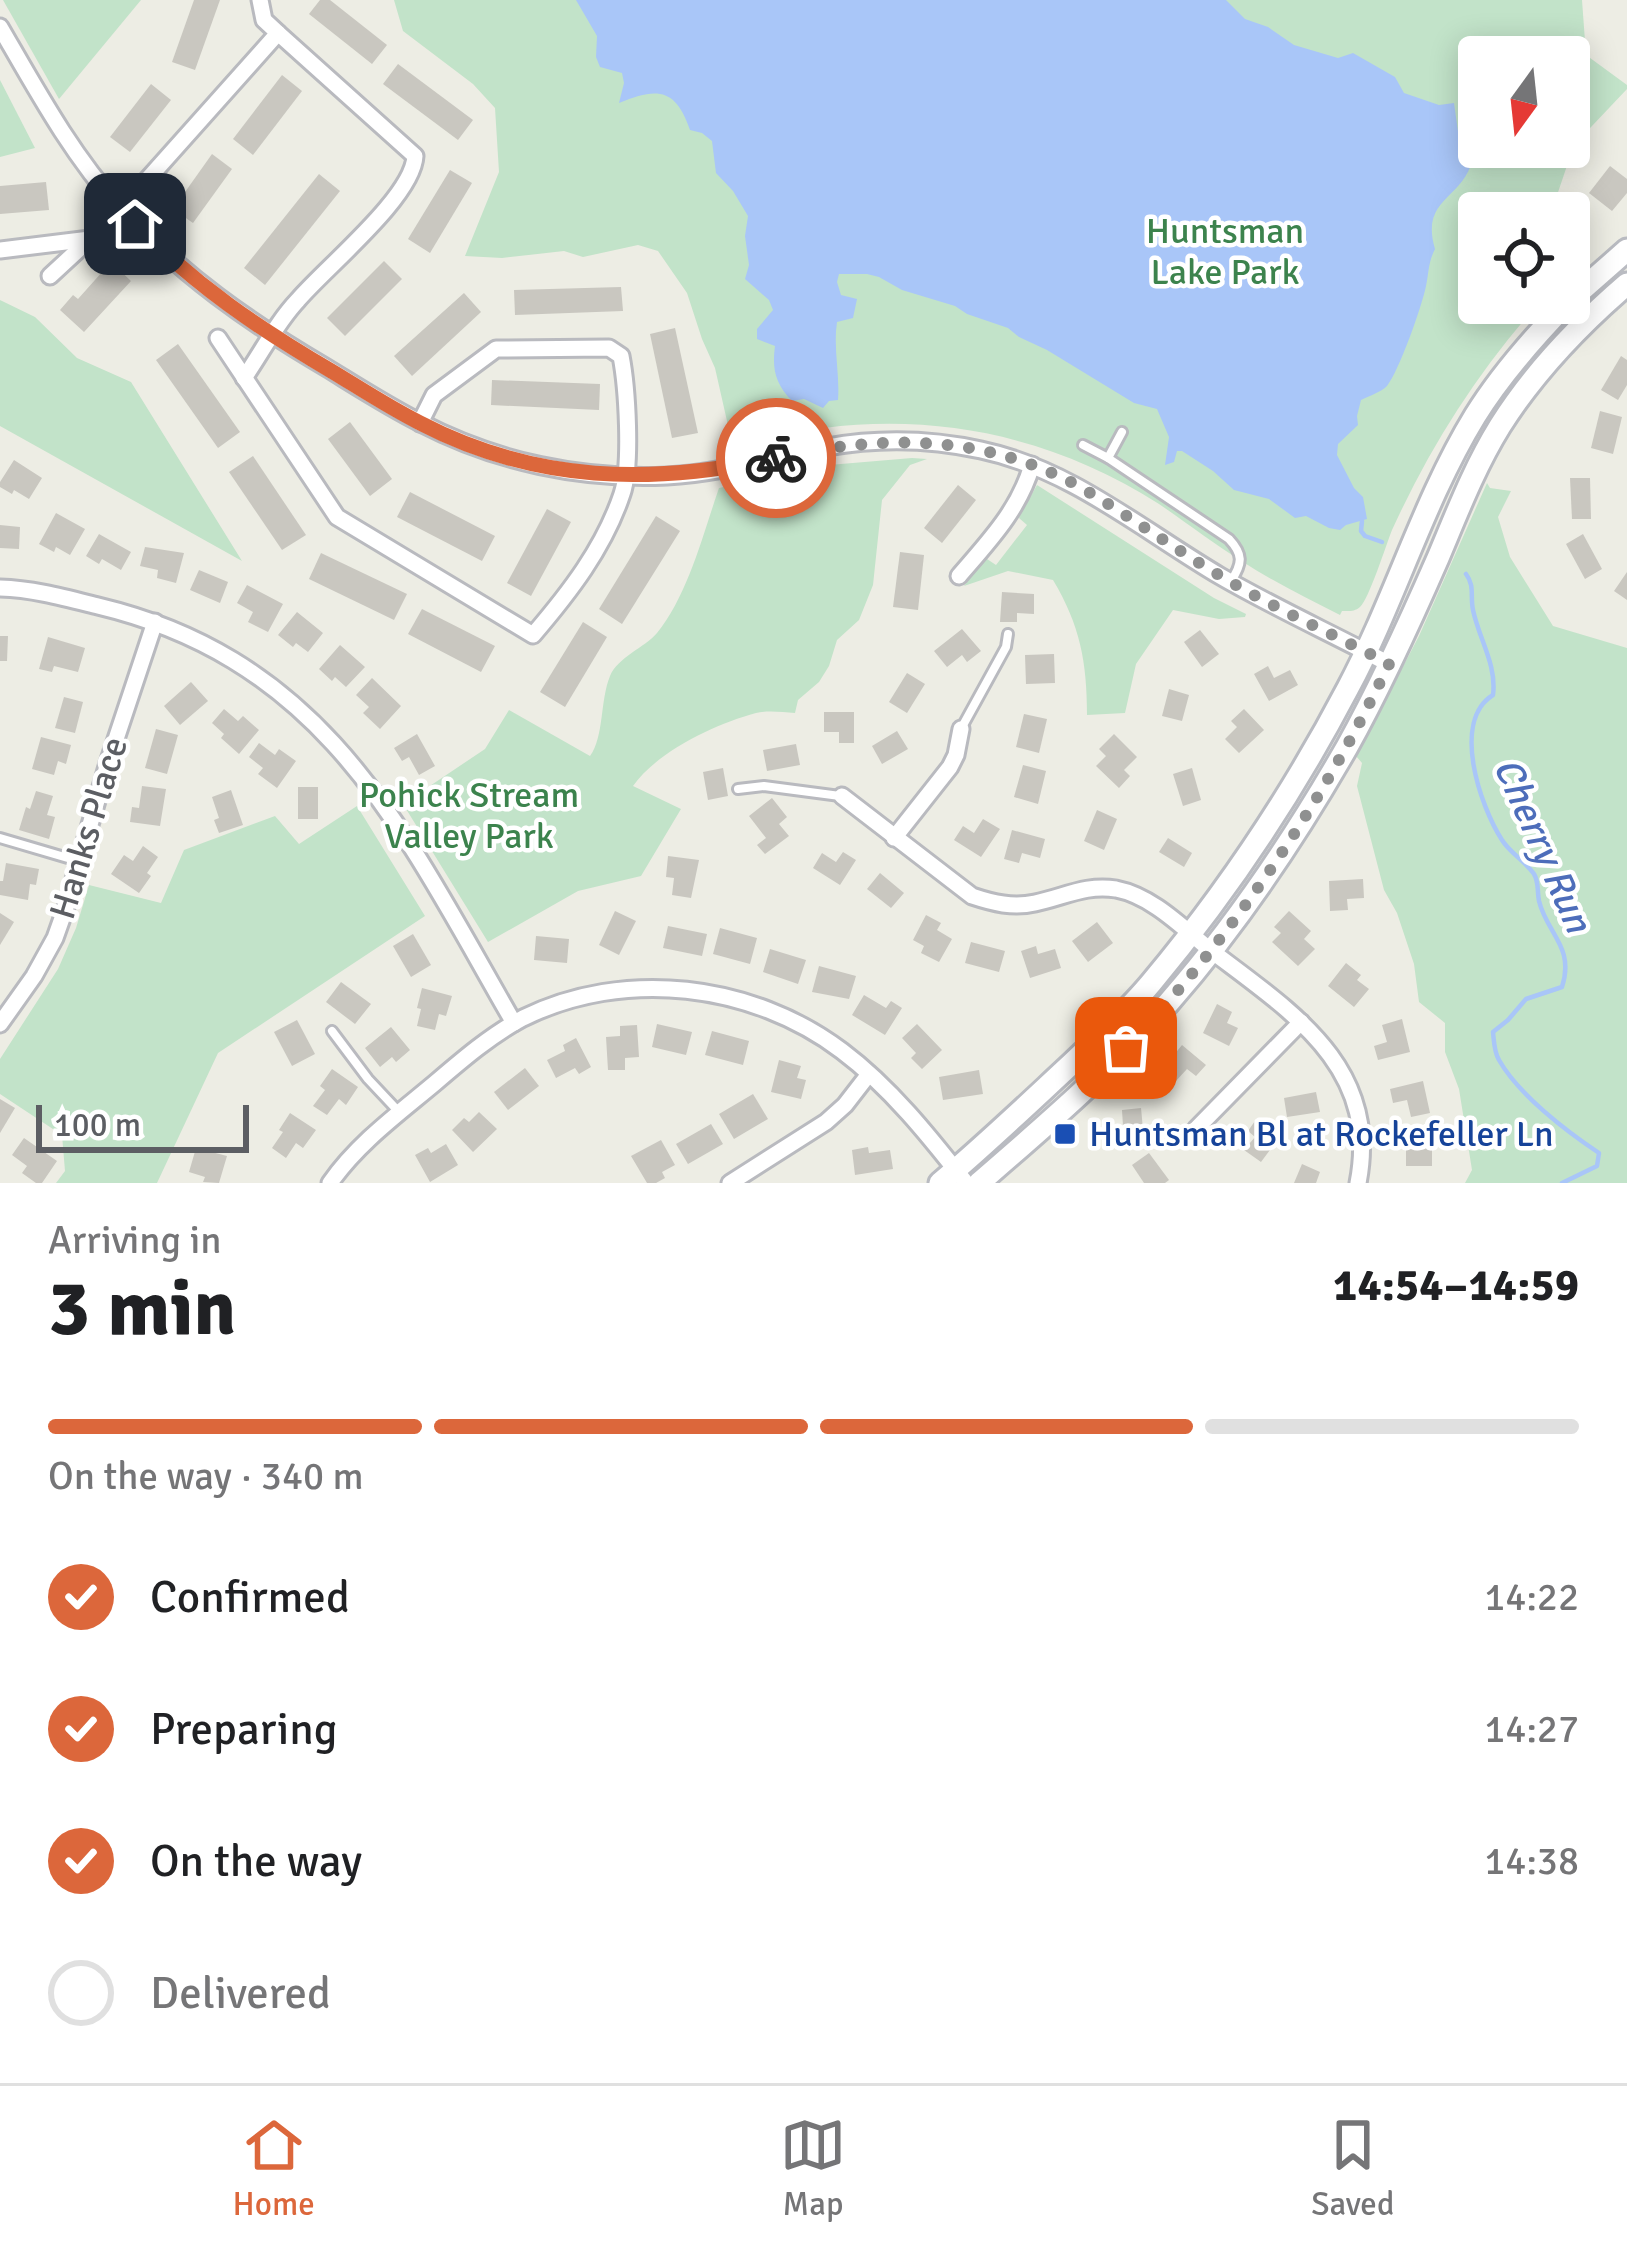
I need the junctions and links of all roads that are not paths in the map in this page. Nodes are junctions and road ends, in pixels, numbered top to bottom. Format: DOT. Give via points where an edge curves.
graph roads {
  1 [pos="260,0"];
  2 [pos="0,26"];
  3 [pos="278,33"];
  4 [pos="121,209"];
  5 [pos="90,239"];
  6 [pos="0,250"];
  7 [pos="1627,250"];
  8 [pos="50,276"];
  9 [pos="1590,283"];
  10 [pos="1627,284"];
  11 [pos="1548,324"];
  12 [pos="272,337"];
  13 [pos="218,338"];
  14 [pos="244,378"];
  15 [pos="420,423"];
  16 [pos="1122,432"];
  17 [pos="1082,446"];
  18 [pos="1108,458"];
  19 [pos="1032,466"];
  20 [pos="626,476"];
  21 [pos="959,576"];
  22 [pos="1231,582"];
  23 [pos="0,588"];
  24 [pos="155,622"];
  25 [pos="1008,634"];
  26 [pos="1367,652"];
  27 [pos="1389,664"];
  28 [pos="961,729"];
  29 [pos="738,789"];
  30 [pos="842,796"];
  31 [pos="0,838"];
  32 [pos="894,838"];
  33 [pos="80,861"];
  34 [pos="1190,934"];
  35 [pos="1212,950"];
  36 [pos="1301,1022"];
  37 [pos="514,1023"];
  38 [pos="0,1024"];
  39 [pos="332,1031"];
  40 [pos="869,1074"];
  41 [pos="400,1113"];
  42 [pos="1196,1130"];
  43 [pos="954,1178"];
  44 [pos="330,1183"];
  45 [pos="730,1183"];
  46 [pos="979,1183"];
  47 [pos="1358,1183"];
  1 -- 3 [label="street" via="264,20"];
  2 -- 4 [label="street" via="62,133"];
  3 -- 4 [label="street"];
  3 -- 12 [label="street" via="415,156 415,169"];
  4 -- 5 [label="street"];
  4 -- 12 [label="street" via="201,285"];
  5 -- 6 [label="street"];
  5 -- 8 [label="street"];
  7 -- 9 [label="street"];
  10 -- 27 [label="street" via="1558,349 1499,428"];
  11 -- 26 [label="street" via="1476,414"];
  12 -- 14 [label="street"];
  12 -- 15 [label="street"];
  13 -- 14 [label="street"];
  14 -- 20 [label="street" via="337,518 532,635 572,590"];
  15 -- 20 [label="street" via="517,460"];
  15 -- 20 [label="street" via="434,395 496,349 609,348 621,356 627,386"];
  16 -- 18 [label="lane"];
  17 -- 18 [label="lane"];
  18 -- 22 [label="lane" via="1240,550"];
  19 -- 20 [label="street" via="977,449 887,441 711,471"];
  19 -- 21 [label="street" via="1013,512"];
  19 -- 22 [label="street" via="1084,489"];
  22 -- 26 [label="street"];
  23 -- 24 [label="street"];
  24 -- 33 [label="street, Hanks Place"];
  24 -- 37 [label="street" via="250,670 338,746 448,906"];
  25 -- 28 [label="lane"];
  26 -- 27 [label="street"];
  26 -- 34 [label="street" via="1286,797"];
  27 -- 35 [label="street" via="1309,811"];
  28 -- 32 [label="street" via="950,766"];
  29 -- 30 [label="lane"];
  30 -- 32 [label="street"];
  31 -- 33 [label="lane"];
  32 -- 34 [label="street" via="991,903 1121,890"];
  33 -- 38 [label="street, Hanks Place" via="55,938"];
  34 -- 35 [label="street"];
  34 -- 43 [label="street" via="1108,1029"];
  35 -- 36 [label="street"];
  35 -- 46 [label="street" via="1126,1048"];
  36 -- 42 [label="street"];
  36 -- 47 [label="street" via="1333,1056 1354,1098 1362,1137"];
  37 -- 40 [label="street" via="603,992 699,991 792,1020"];
  37 -- 41 [label="street"];
  39 -- 41 [label="lane"];
  40 -- 43 [label="street"];
  40 -- 45 [label="street" via="826,1123"];
  41 -- 44 [label="street"];
}
